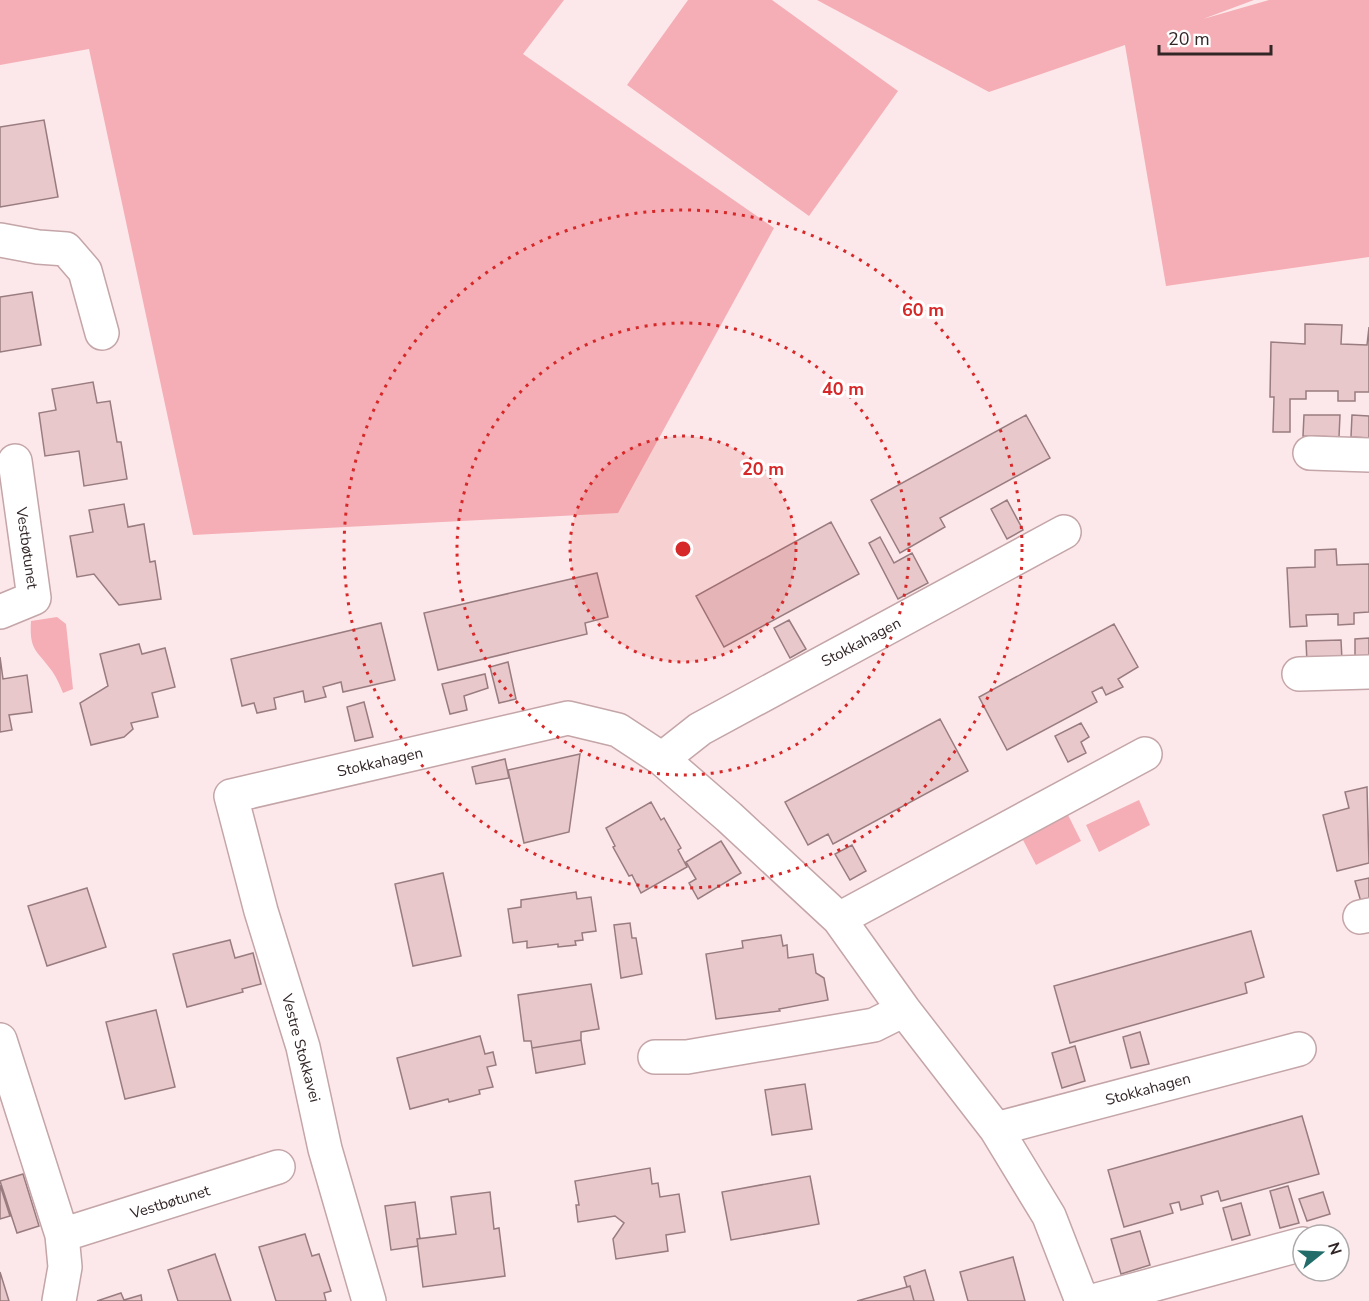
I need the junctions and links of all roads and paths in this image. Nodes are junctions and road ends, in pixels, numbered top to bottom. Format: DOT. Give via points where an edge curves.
graph roads {
  1 [pos="0,240"];
  2 [pos="102,333"];
  3 [pos="1310,453"];
  4 [pos="1369,455"];
  5 [pos="15,461"];
  6 [pos="1064,531"];
  7 [pos="0,612"];
  8 [pos="1369,672"];
  9 [pos="1299,674"];
  10 [pos="1145,754"];
  11 [pos="662,759"];
  12 [pos="231,796"];
  13 [pos="839,919"];
  14 [pos="904,1010"];
  15 [pos="0,1040"];
  16 [pos="1299,1049"];
  17 [pos="655,1057"];
  18 [pos="996,1129"];
  19 [pos="278,1167"];
  20 [pos="62,1235"];
  21 [pos="1291,1247"];
  22 [pos="60,1301"];
  23 [pos="369,1301"];
  24 [pos="1082,1301"];
  25 [pos="1093,1301"];
  1 -- 2 [label="street" via="66,249 85,271"];
  3 -- 4 [label="street"];
  5 -- 7 [label="street, Vestbøtunet" via="34,598"];
  6 -- 11 [label="street, Stokkahagen" via="699,729"];
  8 -- 9 [label="street"];
  10 -- 13 [label="street"];
  11 -- 12 [label="street, Stokkahagen" via="618,730 568,718"];
  11 -- 13 [label="street, Stokkahagen"];
  12 -- 23 [label="street, Vestre Stokkavei" via="261,912 303,1047 326,1149"];
  13 -- 14 [label="street, Stokkahagen"];
  14 -- 17 [label="street" via="874,1025 687,1057"];
  14 -- 18 [label="street, Stokkahagen"];
  15 -- 20 [label="street"];
  16 -- 18 [label="street, Stokkahagen"];
  18 -- 24 [label="street, Stokkahagen" via="1049,1216"];
  19 -- 20 [label="street, Vestbøtunet"];
  20 -- 22 [label="street" via="65,1267"];
  21 -- 25 [label="street"];
}
